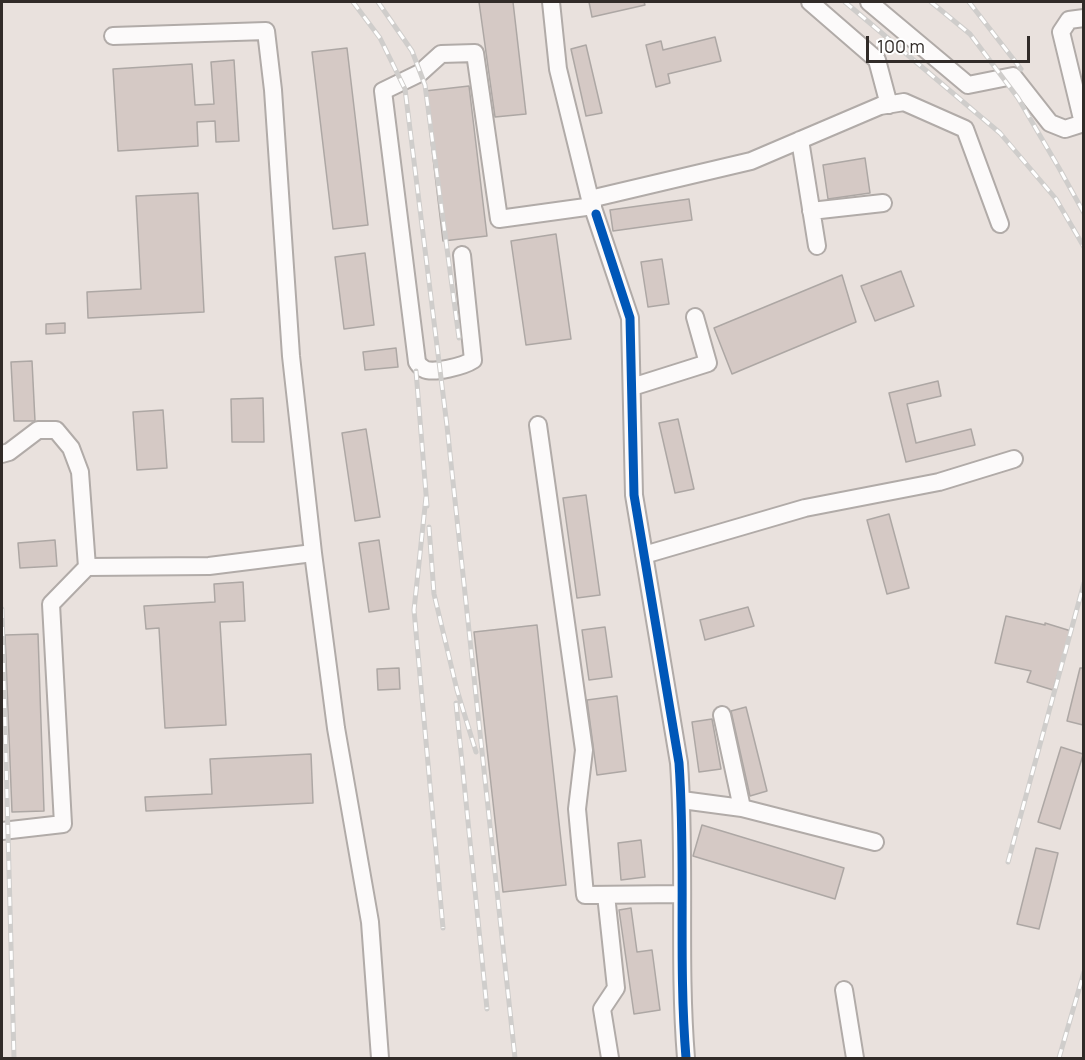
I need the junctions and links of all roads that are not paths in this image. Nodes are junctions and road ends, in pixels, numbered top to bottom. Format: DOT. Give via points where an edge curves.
graph roads {
  1 [pos="550,2"];
  2 [pos="810,2"];
  3 [pos="869,2"];
  4 [pos="1083,18"];
  5 [pos="113,36"];
  6 [pos="889,105"];
  7 [pos="1083,123"];
  8 [pos="800,140"];
  9 [pos="883,203"];
  10 [pos="593,207"];
  11 [pos="812,211"];
  12 [pos="1000,224"];
  13 [pos="817,246"];
  14 [pos="462,255"];
  15 [pos="695,317"];
  16 [pos="632,387"];
  17 [pos="538,425"];
  18 [pos="2,454"];
  19 [pos="1014,459"];
  20 [pos="313,553"];
  21 [pos="644,555"];
  22 [pos="87,567"];
  23 [pos="722,715"];
  24 [pos="682,800"];
  25 [pos="742,808"];
  26 [pos="2,831"];
  27 [pos="875,842"];
  28 [pos="682,894"];
  29 [pos="606,895"];
  30 [pos="844,990"];
  31 [pos="380,1059"];
  32 [pos="610,1059"];
  33 [pos="686,1059"];
  34 [pos="855,1059"];
  1 -- 10 [label="street" via="558,69"];
  2 -- 6 [label="street" via="877,60"];
  3 -- 7 [label="street" via="968,85 1013,76 1050,123 1065,129"];
  4 -- 7 [label="street" via="1069,20 1061,32"];
  5 -- 20 [label="street" via="266,31 291,356"];
  6 -- 8 [label="street"];
  6 -- 12 [label="street" via="903,102 965,129"];
  8 -- 10 [label="street" via="751,161"];
  8 -- 11 [label="street"];
  9 -- 11 [label="street"];
  10 -- 14 [label="street" via="499,219 475,53 441,54 420,73 383,91 417,362 422,368 432,371 467,365 473,360"];
  10 -- 16 [label="street" via="630,318"];
  11 -- 13 [label="street"];
  15 -- 16 [label="street" via="708,363"];
  16 -- 21 [label="street" via="634,495"];
  17 -- 29 [label="street" via="584,750 577,809 585,895"];
  18 -- 22 [label="street" via="38,430 56,430 71,448 80,472"];
  19 -- 21 [label="street" via="939,482 805,508"];
  20 -- 22 [label="street" via="209,566"];
  20 -- 31 [label="street" via="336,728 370,922"];
  21 -- 24 [label="street"];
  22 -- 26 [label="street" via="51,604 63,824"];
  23 -- 25 [label="street"];
  24 -- 25 [label="street"];
  24 -- 28 [label="street"];
  25 -- 27 [label="street"];
  28 -- 29 [label="street"];
  28 -- 33 [label="street"];
  29 -- 32 [label="street" via="616,988 602,1009"];
  30 -- 34 [label="street"];
}
